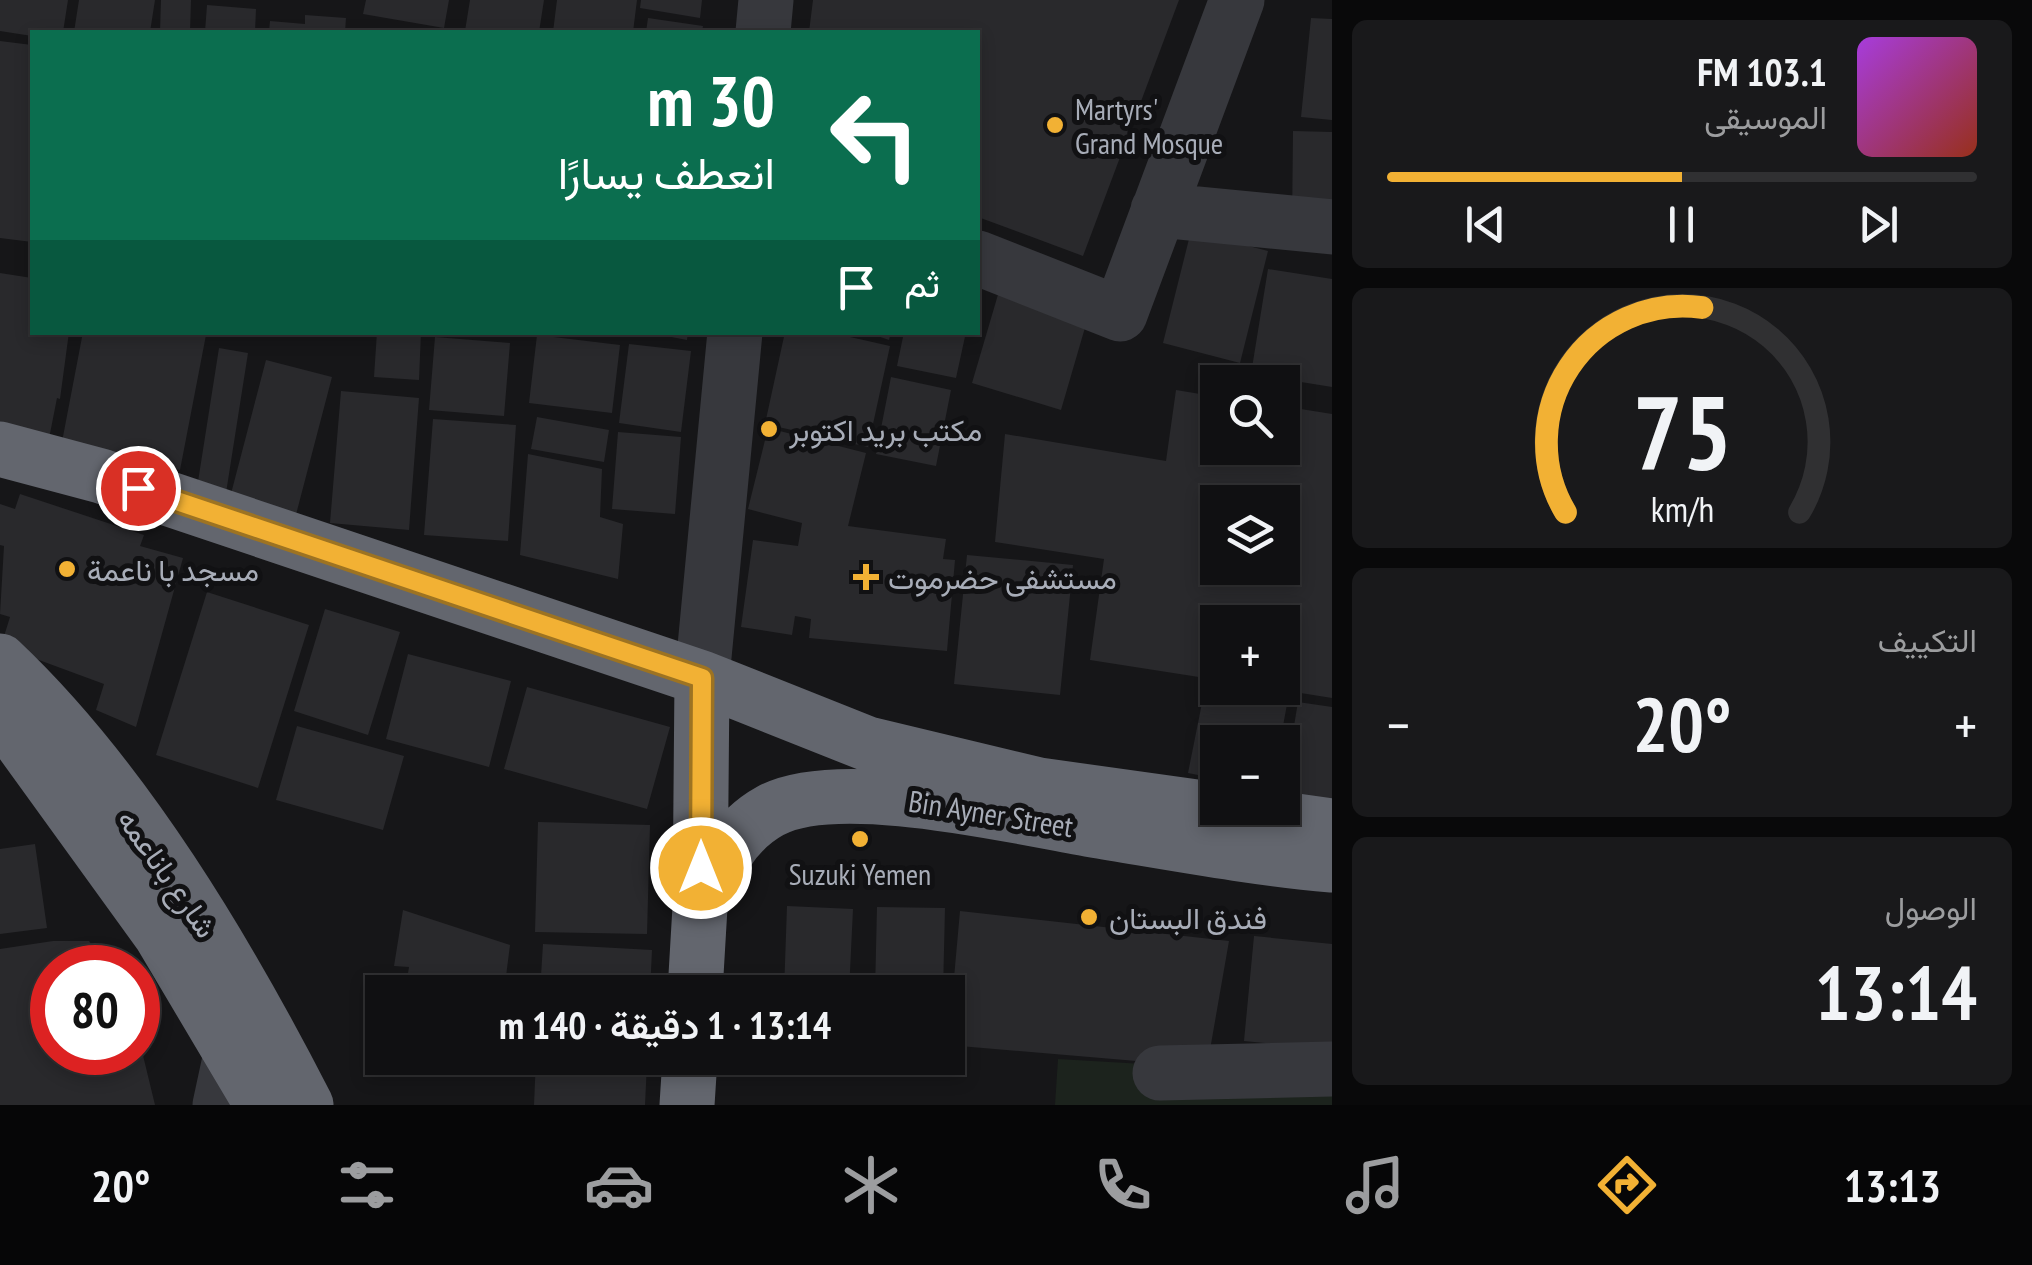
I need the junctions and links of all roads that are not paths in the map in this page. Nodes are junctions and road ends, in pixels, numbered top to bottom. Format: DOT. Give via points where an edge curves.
graph roads {
  1 [pos="766,0"];
  2 [pos="1237,0"];
  3 [pos="763,30"];
  4 [pos="1158,210"];
  5 [pos="1332,227"];
  6 [pos="980,259"];
  7 [pos="734,335"];
  8 [pos="0,449"];
  9 [pos="0,474"];
  10 [pos="101,476"];
  11 [pos="0,661"];
  12 [pos="702,678"];
  13 [pos="0,704"];
  14 [pos="1332,826"];
  15 [pos="1332,865"];
  16 [pos="700,906"];
  17 [pos="696,975"];
  18 [pos="1332,1069"];
  19 [pos="1160,1073"];
  20 [pos="689,1075"];
  21 [pos="225,1079"];
  22 [pos="262,1105"];
  23 [pos="306,1105"];
  24 [pos="687,1105"];
  1 -- 3 [label="street"];
  2 -- 4 [label="street"];
  4 -- 5 [label="street"];
  4 -- 6 [label="street" via="1120,314"];
  7 -- 12 [label="street"];
  8 -- 10 [label="highway"];
  9 -- 10 [label="highway"];
  10 -- 12 [label="highway, Bin Ayner Street"];
  11 -- 23 [label="highway, شارع باناعمه" via="46,708 194,905"];
  12 -- 14 [label="highway, Bin Ayner Street" via="868,744 1039,785"];
  12 -- 16 [label="highway"];
  13 -- 21 [label="highway" via="143,908"];
  15 -- 16 [label="highway, Bin Ayner Street" via="898,797 813,801 772,810 740,834 717,864"];
  16 -- 17 [label="highway"];
  18 -- 19 [label="street"];
  20 -- 24 [label="highway"];
  21 -- 22 [label="highway"];
}
